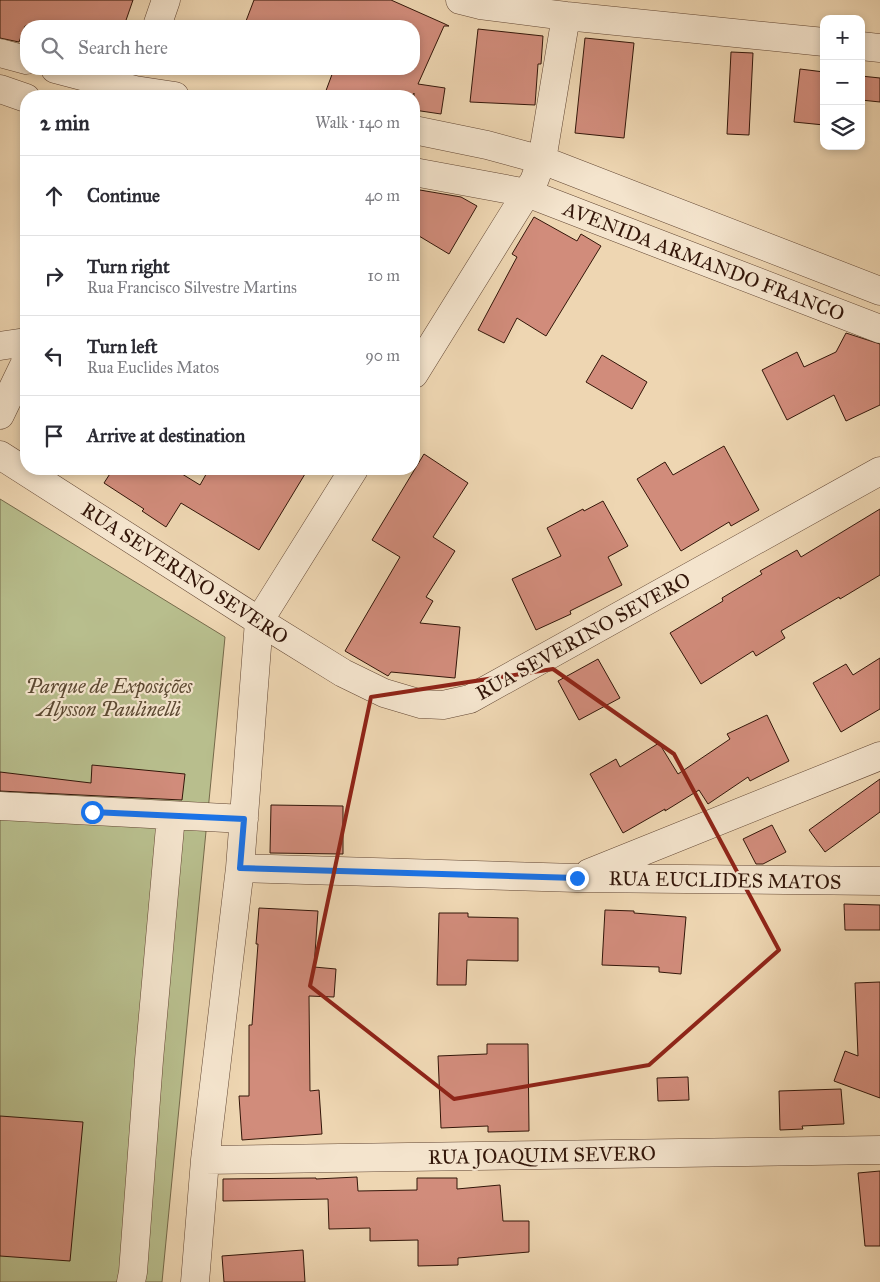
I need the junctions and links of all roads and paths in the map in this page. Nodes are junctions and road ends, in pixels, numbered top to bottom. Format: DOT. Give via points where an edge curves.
graph roads {
  1 [pos="166,0"];
  2 [pos="460,0"];
  3 [pos="566,16"];
  4 [pos="159,20"];
  5 [pos="820,42"];
  6 [pos="865,46"];
  7 [pos="880,48"];
  8 [pos="0,53"];
  9 [pos="20,58"];
  10 [pos="85,75"];
  11 [pos="137,85"];
  12 [pos="0,89"];
  13 [pos="154,90"];
  14 [pos="20,96"];
  15 [pos="420,131"];
  16 [pos="542,160"];
  17 [pos="420,173"];
  18 [pos="528,192"];
  19 [pos="734,234"];
  20 [pos="720,267"];
  21 [pos="880,291"];
  22 [pos="880,329"];
  23 [pos="20,343"];
  24 [pos="0,346"];
  25 [pos="420,364"];
  26 [pos="20,373"];
  27 [pos="0,415"];
  28 [pos="0,454"];
  29 [pos="20,467"];
  30 [pos="880,471"];
  31 [pos="33,475"];
  32 [pos="350,475"];
  33 [pos="259,621"];
  34 [pos="880,756"];
  35 [pos="0,806"];
  36 [pos="170,816"];
  37 [pos="244,819"];
  38 [pos="240,868"];
  39 [pos="577,878"];
  40 [pos="880,881"];
  41 [pos="880,1150"];
  42 [pos="205,1160"];
  43 [pos="131,1282"];
  44 [pos="195,1282"];
  1 -- 4 [label="street"];
  2 -- 3 [label="street" via="480,6"];
  3 -- 5 [label="street"];
  3 -- 16 [label="street"];
  6 -- 7 [label="street"];
  8 -- 9 [label="street"];
  10 -- 11 [label="street"];
  11 -- 13 [label="street"];
  12 -- 14 [label="street"];
  15 -- 16 [label="street"];
  16 -- 18 [label="street"];
  16 -- 19 [label="street"];
  17 -- 18 [label="street, AVENIDA ARMANDO FRANCO"];
  18 -- 20 [label="street, AVENIDA ARMANDO FRANCO"];
  18 -- 25 [label="street"];
  19 -- 20 [label="street"];
  19 -- 21 [label="street"];
  20 -- 22 [label="street, AVENIDA ARMANDO FRANCO"];
  23 -- 24 [label="street"];
  26 -- 27 [label="street"];
  28 -- 29 [label="street, RUA SEVERINO SEVERO"];
  30 -- 33 [label="street, RUA SEVERINO SEVERO" via="470,699 443,705 421,704 384,694 343,673"];
  31 -- 33 [label="street, RUA SEVERINO SEVERO"];
  32 -- 33 [label="street"];
  33 -- 37 [label="street"];
  34 -- 39 [label="street"];
  35 -- 36 [label="street"];
  36 -- 37 [label="street"];
  36 -- 43 [label="street"];
  37 -- 38 [label="street"];
  38 -- 39 [label="street, RUA EUCLIDES MATOS"];
  38 -- 42 [label="street"];
  39 -- 40 [label="street, RUA EUCLIDES MATOS"];
  41 -- 42 [label="street, RUA JOAQUIM SEVERO"];
  42 -- 44 [label="street"];
}
